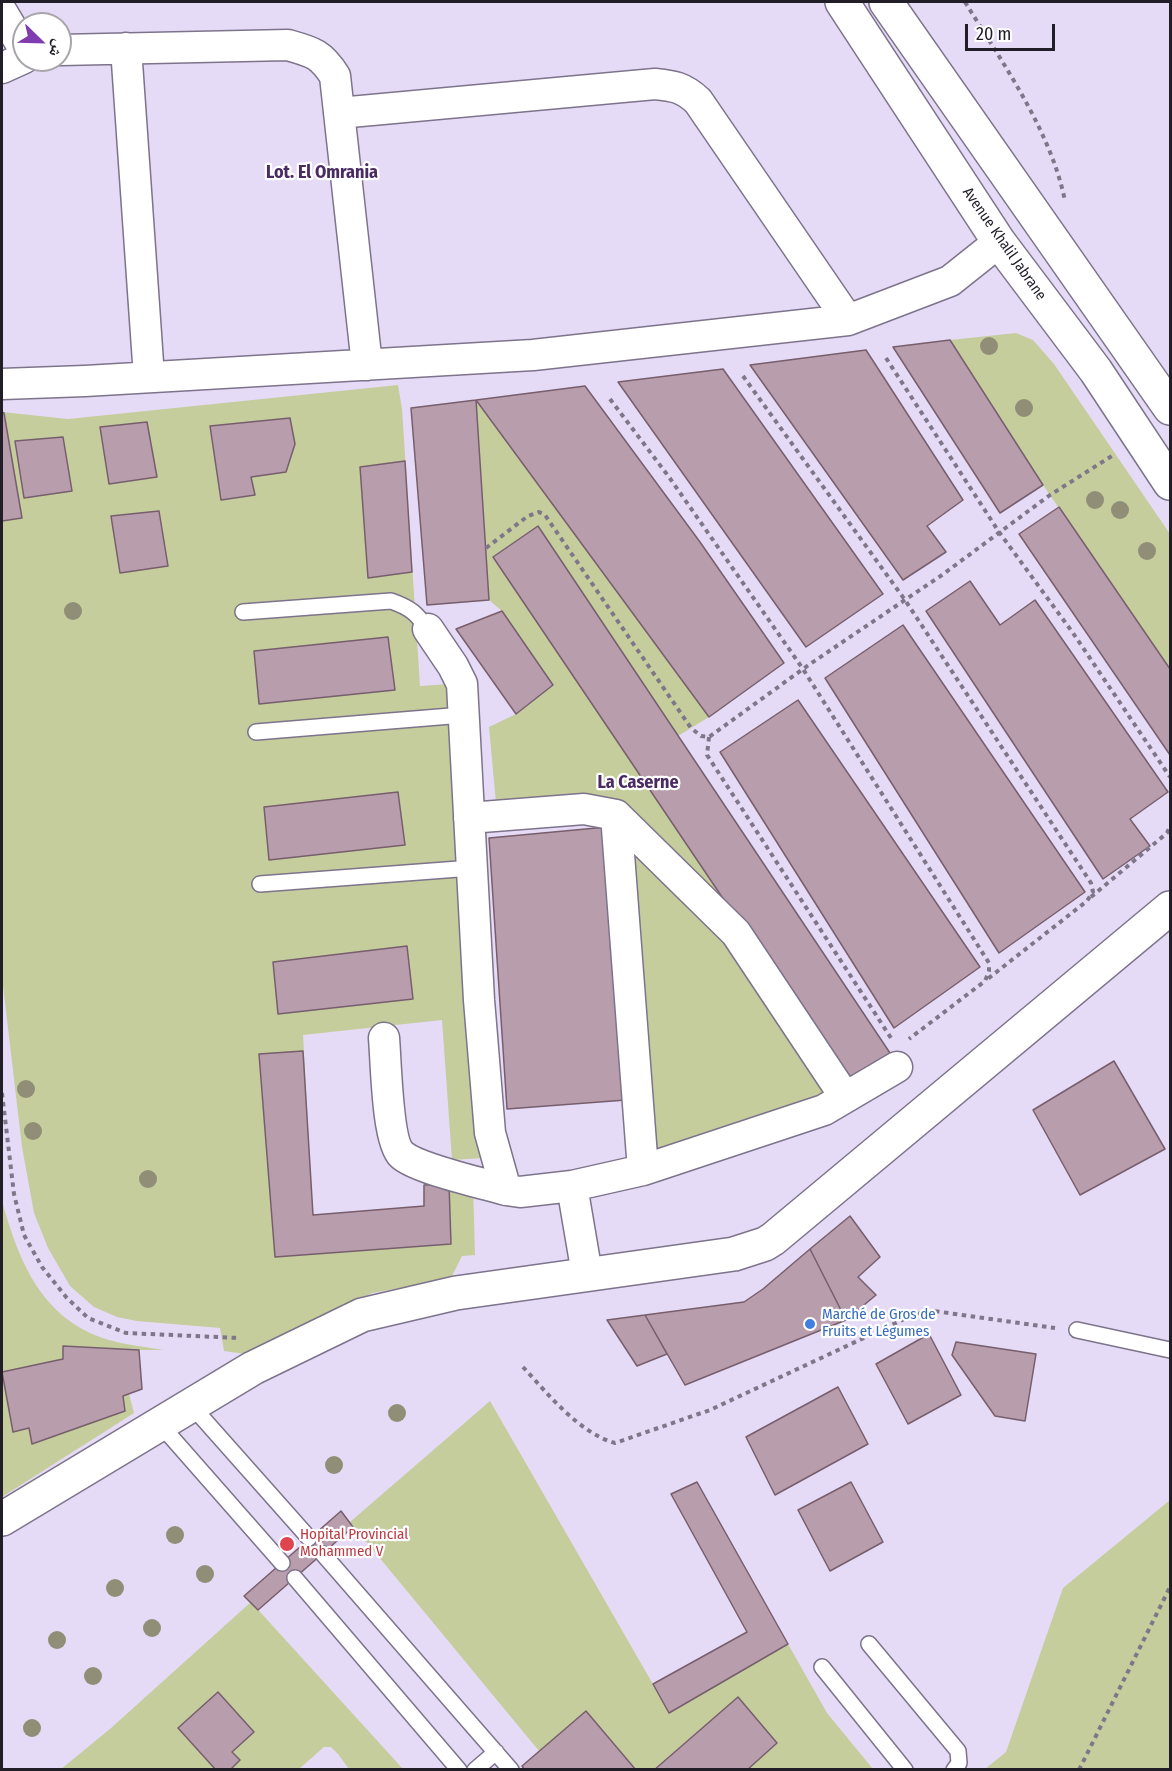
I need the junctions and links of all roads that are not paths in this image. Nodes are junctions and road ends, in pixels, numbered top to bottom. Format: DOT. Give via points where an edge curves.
graph roads {
  1 [pos="842,2"];
  2 [pos="886,2"];
  3 [pos="2,12"];
  4 [pos="12,29"];
  5 [pos="126,48"];
  6 [pos="72,50"];
  7 [pos="339,113"];
  8 [pos="999,242"];
  9 [pos="848,320"];
  10 [pos="367,364"];
  11 [pos="150,377"];
  12 [pos="2,384"];
  13 [pos="1170,408"];
  14 [pos="1170,483"];
  15 [pos="243,612"];
  16 [pos="428,629"];
  17 [pos="463,715"];
  18 [pos="256,732"];
  19 [pos="616,815"];
  20 [pos="469,818"];
  21 [pos="472,868"];
  22 [pos="260,884"];
  23 [pos="1170,908"];
  24 [pos="384,1038"];
  25 [pos="898,1049"];
  26 [pos="845,1097"];
  27 [pos="643,1170"];
  28 [pos="572,1186"];
  29 [pos="506,1190"];
  30 [pos="586,1274"];
  31 [pos="1077,1330"];
  32 [pos="1170,1350"];
  33 [pos="191,1405"];
  34 [pos="159,1424"];
  35 [pos="2,1519"];
  36 [pos="309,1538"];
  37 [pos="323,1554"];
  38 [pos="282,1563"];
  39 [pos="295,1578"];
  40 [pos="868,1644"];
  41 [pos="822,1667"];
  42 [pos="496,1752"];
  43 [pos="459,1770"];
  44 [pos="475,1770"];
  45 [pos="511,1770"];
  46 [pos="905,1770"];
  47 [pos="954,1770"];
  1 -- 8 [label="street, Avenue Khalil Jabrane"];
  2 -- 13 [label="street"];
  3 -- 4 [label="street"];
  5 -- 6 [label="street"];
  5 -- 7 [label="street" via="288,45 313,52 326,61 335,76"];
  5 -- 11 [label="street"];
  7 -- 9 [label="street" via="655,84 687,90 698,100"];
  7 -- 10 [label="street"];
  8 -- 9 [label="street" via="950,281"];
  8 -- 14 [label="street, Avenue Khalil Jabrane" via="1096,370"];
  9 -- 10 [label="street" via="533,356"];
  10 -- 11 [label="street"];
  11 -- 12 [label="street"];
  15 -- 16 [label="lane" via="391,601 407,606"];
  16 -- 17 [label="street" via="462,684"];
  17 -- 18 [label="lane"];
  17 -- 20 [label="street"];
  19 -- 20 [label="street" via="584,809"];
  19 -- 26 [label="street" via="736,933"];
  19 -- 27 [label="street"];
  20 -- 21 [label="street"];
  21 -- 22 [label="lane"];
  21 -- 29 [label="street" via="490,1133"];
  23 -- 30 [label="street" via="773,1239 734,1254"];
  24 -- 29 [label="street" via="392,1135 400,1154 416,1164"];
  25 -- 26 [label="street"];
  26 -- 27 [label="street" via="824,1110"];
  27 -- 28 [label="street"];
  28 -- 29 [label="street"];
  28 -- 30 [label="street"];
  30 -- 33 [label="street" via="456,1293 362,1315 253,1368"];
  31 -- 32 [label="lane"];
  33 -- 34 [label="street"];
  33 -- 36 [label="lane"];
  34 -- 35 [label="street"];
  34 -- 38 [label="lane"];
  37 -- 42 [label="lane"];
  39 -- 43 [label="lane"];
  40 -- 47 [label="lane" via="958,1751 959,1763"];
  41 -- 46 [label="lane"];
  42 -- 44 [label="lane"];
  42 -- 45 [label="lane"];
}
